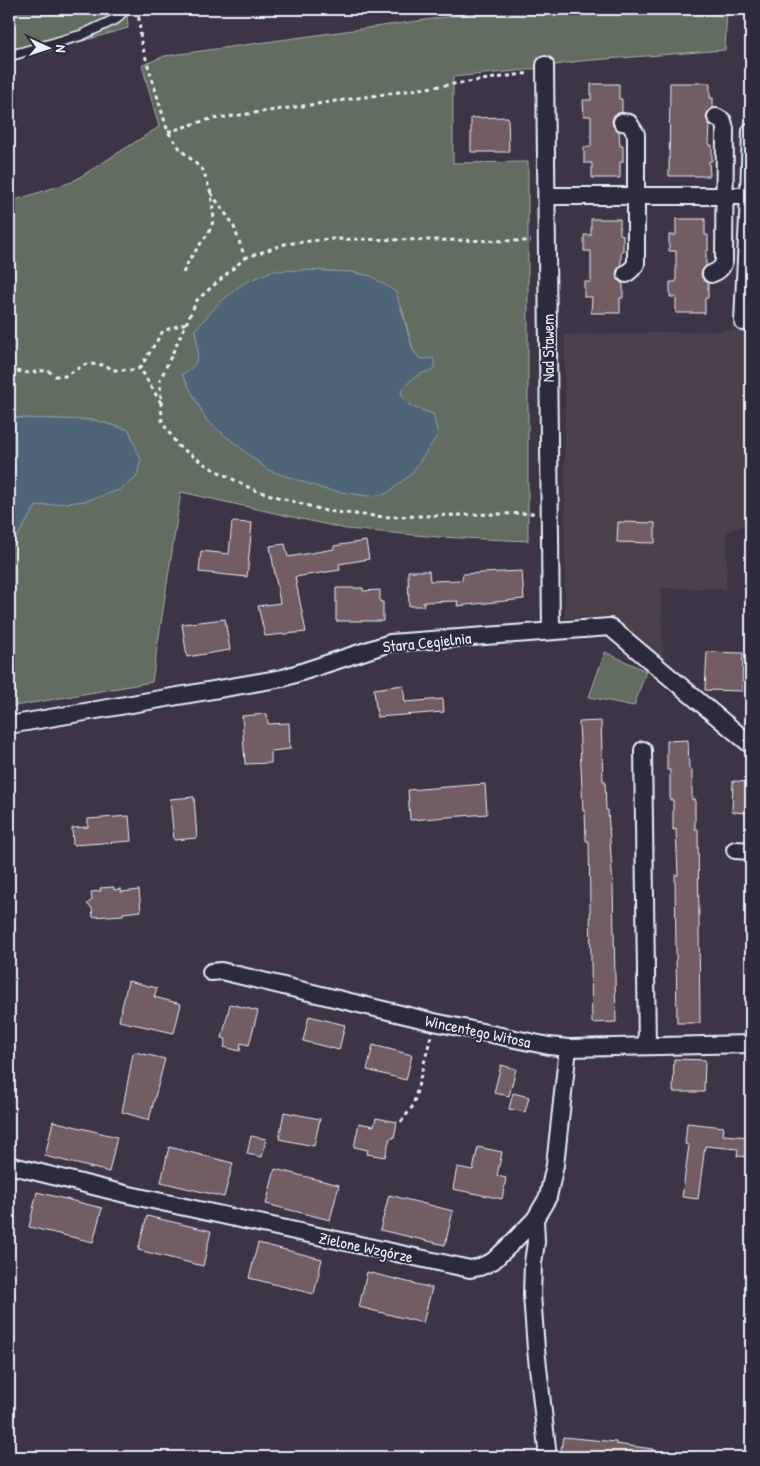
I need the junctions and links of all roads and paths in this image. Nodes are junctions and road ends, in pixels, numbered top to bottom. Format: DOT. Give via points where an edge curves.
graph roads {
  1 [pos="125,9"];
  2 [pos="138,9"];
  3 [pos="9,56"];
  4 [pos="545,68"];
  5 [pos="716,117"];
  6 [pos="622,122"];
  7 [pos="751,131"];
  8 [pos="168,132"];
  9 [pos="211,193"];
  10 [pos="547,196"];
  11 [pos="636,196"];
  12 [pos="726,196"];
  13 [pos="749,196"];
  14 [pos="547,241"];
  15 [pos="245,258"];
  16 [pos="182,273"];
  17 [pos="626,274"];
  18 [pos="711,274"];
  19 [pos="743,322"];
  20 [pos="186,323"];
  21 [pos="140,368"];
  22 [pos="9,370"];
  23 [pos="161,403"];
  24 [pos="549,513"];
  25 [pos="551,631"];
  26 [pos="9,725"];
  27 [pos="751,746"];
  28 [pos="643,750"];
  29 [pos="211,972"];
  30 [pos="434,1022"];
  31 [pos="751,1044"];
  32 [pos="647,1046"];
  33 [pos="568,1048"];
  34 [pos="402,1122"];
  35 [pos="9,1166"];
  36 [pos="535,1219"];
  37 [pos="548,1457"];
  1 -- 3 [label="lane" via="116,19 82,35"];
  2 -- 8 [label="path" via="142,42"];
  4 -- 8 [label="path" via="206,120"];
  4 -- 10 [label="street, Nad Stawem"];
  5 -- 12 [label="street" via="723,121 726,129"];
  6 -- 11 [label="street" via="629,123 636,134"];
  7 -- 13 [label="street"];
  8 -- 9 [label="path" via="181,150 203,170"];
  9 -- 15 [label="path" via="233,224"];
  9 -- 16 [label="path" via="214,220"];
  10 -- 11 [label="street"];
  10 -- 14 [label="street, Nad Stawem"];
  11 -- 12 [label="street"];
  11 -- 17 [label="street" via="636,264"];
  12 -- 13 [label="street"];
  12 -- 18 [label="street" via="724,261 722,267"];
  13 -- 19 [label="street"];
  14 -- 15 [label="path" via="328,239 285,244"];
  14 -- 24 [label="street, Nad Stawem"];
  15 -- 20 [label="path" via="197,300"];
  20 -- 21 [label="path" via="163,331"];
  20 -- 23 [label="path" via="160,380"];
  21 -- 22 [label="path" via="112,370 106,365 86,364 65,376 55,376 47,370 28,373"];
  21 -- 23 [label="path"];
  23 -- 24 [label="path" via="162,422 178,446 209,467 254,490 326,511 384,516"];
  24 -- 25 [label="street, Nad Stawem"];
  25 -- 26 [label="street, Stara Cegielnia" via="390,643 282,678"];
  25 -- 27 [label="street, Stara Cegielnia" via="610,627"];
  28 -- 32 [label="street"];
  29 -- 30 [label="street, Wincentego Witosa" via="221,971"];
  30 -- 33 [label="street, Wincentego Witosa"];
  30 -- 34 [label="path" via="413,1106"];
  31 -- 32 [label="street, Wincentego Witosa"];
  32 -- 33 [label="street, Wincentego Witosa"];
  33 -- 36 [label="street, Zielone Wzgórze" via="555,1165 548,1197"];
  35 -- 36 [label="street, Zielone Wzgórze" via="470,1269 492,1261"];
  36 -- 37 [label="street" via="532,1295"];
}
